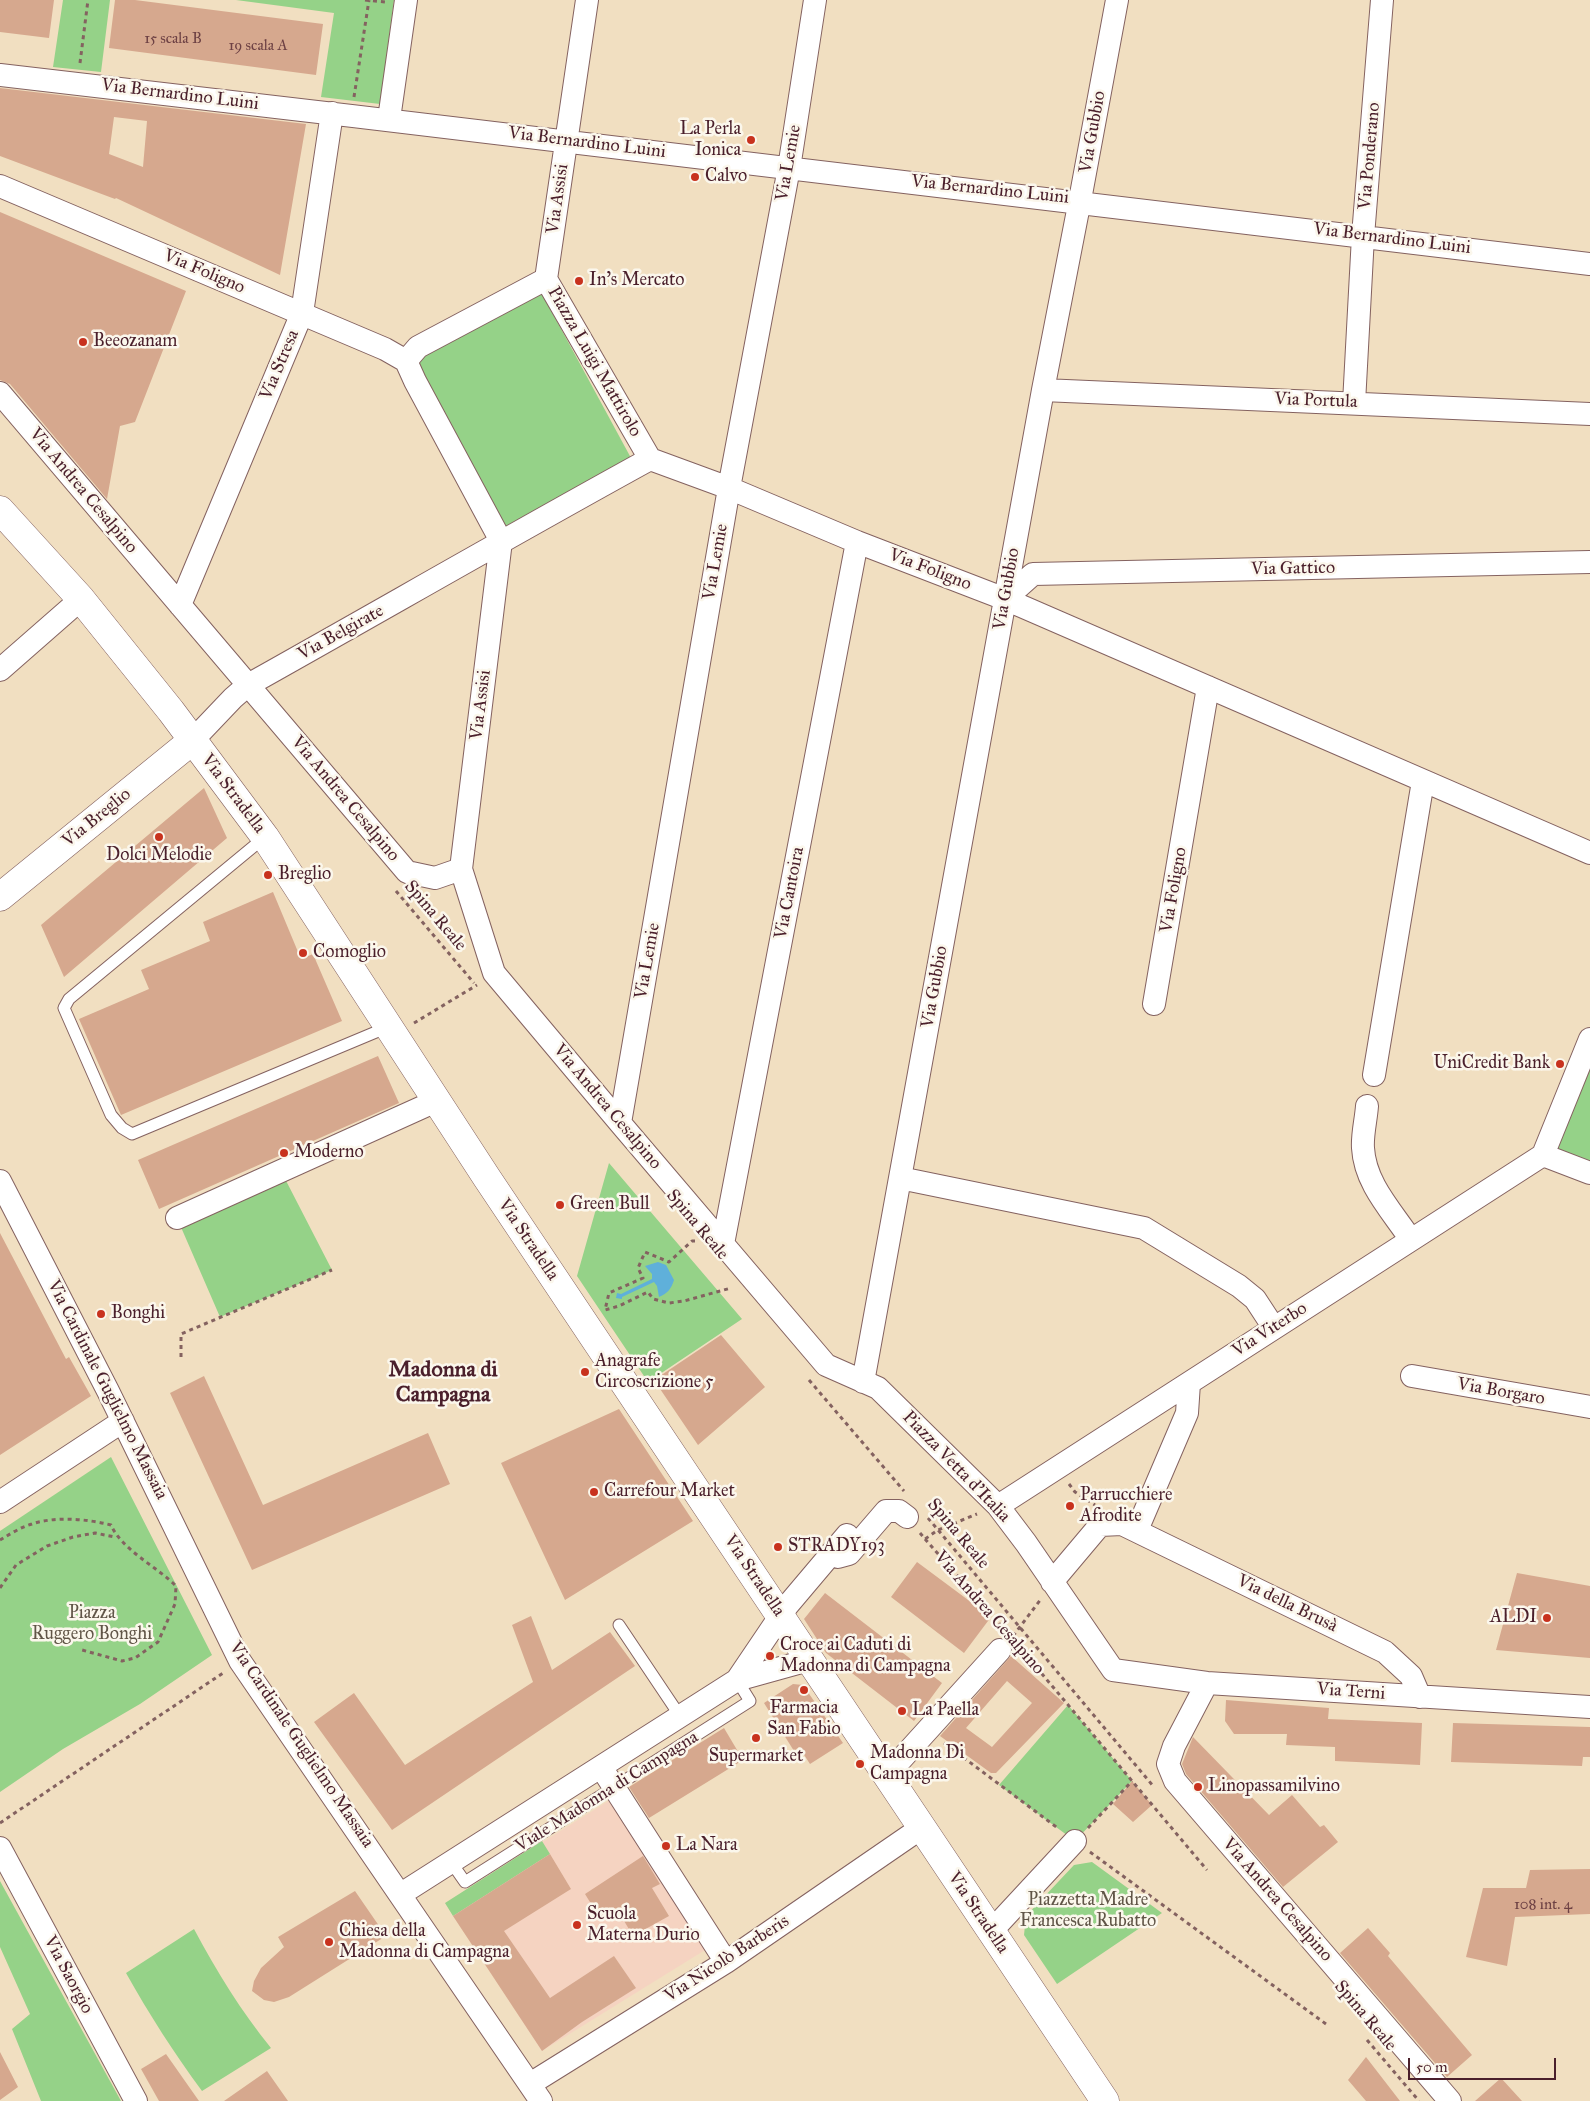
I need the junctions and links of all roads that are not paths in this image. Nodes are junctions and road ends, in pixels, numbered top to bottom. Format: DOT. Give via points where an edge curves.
graph roads {
  1 [pos="406,0"];
  2 [pos="587,0"];
  3 [pos="815,0"];
  4 [pos="1117,0"];
  5 [pos="1382,0"];
  6 [pos="0,75"];
  7 [pos="342,114"];
  8 [pos="389,118"];
  9 [pos="566,141"];
  10 [pos="788,168"];
  11 [pos="0,186"];
  12 [pos="1080,200"];
  13 [pos="1363,236"];
  14 [pos="1590,264"];
  15 [pos="546,279"];
  16 [pos="302,313"];
  17 [pos="406,361"];
  18 [pos="1042,390"];
  19 [pos="0,393"];
  20 [pos="1354,403"];
  21 [pos="1590,414"];
  22 [pos="650,460"];
  23 [pos="729,488"];
  24 [pos="0,510"];
  25 [pos="500,541"];
  26 [pos="857,542"];
  27 [pos="1590,562"];
  28 [pos="81,599"];
  29 [pos="1005,599"];
  30 [pos="180,604"];
  31 [pos="0,670"];
  32 [pos="248,685"];
  33 [pos="1208,687"];
  34 [pos="193,740"];
  35 [pos="1423,780"];
  36 [pos="265,837"];
  37 [pos="1590,853"];
  38 [pos="461,869"];
  39 [pos="0,896"];
  40 [pos="1154,1004"];
  41 [pos="391,1032"];
  42 [pos="1590,1039"];
  43 [pos="1374,1075"];
  44 [pos="436,1101"];
  45 [pos="1367,1106"];
  46 [pos="620,1123"];
  47 [pos="1543,1155"];
  48 [pos="1590,1173"];
  49 [pos="900,1178"];
  50 [pos="0,1181"];
  51 [pos="177,1218"];
  52 [pos="1411,1240"];
  53 [pos="723,1244"];
  54 [pos="1274,1328"];
  55 [pos="826,1365"];
  56 [pos="1412,1376"];
  57 [pos="863,1382"];
  58 [pos="1189,1383"];
  59 [pos="1590,1407"];
  60 [pos="123,1421"];
  61 [pos="0,1502"];
  62 [pos="998,1506"];
  63 [pos="913,1510"];
  64 [pos="1129,1527"];
  65 [pos="847,1535"];
  66 [pos="825,1561"];
  67 [pos="1052,1582"];
  68 [pos="780,1616"];
  69 [pos="618,1625"];
  70 [pos="1006,1644"];
  71 [pos="809,1660"];
  72 [pos="1113,1670"];
  73 [pos="737,1680"];
  74 [pos="1207,1683"];
  75 [pos="1420,1697"];
  76 [pos="1590,1707"];
  77 [pos="680,1716"];
  78 [pos="601,1767"];
  79 [pos="886,1776"];
  80 [pos="614,1787"];
  81 [pos="921,1828"];
  82 [pos="1076,1841"];
  83 [pos="0,1848"];
  84 [pos="451,1862"];
  85 [pos="401,1894"];
  86 [pos="989,1930"];
  87 [pos="726,1962"];
  88 [pos="536,2093"];
  89 [pos="136,2101"];
  90 [pos="1105,2101"];
  91 [pos="1450,2101"];
  1 -- 8 [label="street"];
  2 -- 9 [label="street, Via Assisi"];
  3 -- 10 [label="street, Via Lemie"];
  4 -- 12 [label="street, Via Gubbio"];
  5 -- 13 [label="street, Via Ponderano"];
  6 -- 7 [label="street, Via Bernardino Luini"];
  7 -- 8 [label="street, Via Bernardino Luini"];
  7 -- 16 [label="street, Via Stresa"];
  8 -- 9 [label="street, Via Bernardino Luini"];
  9 -- 10 [label="street, Via Bernardino Luini"];
  9 -- 15 [label="street, Via Assisi"];
  10 -- 12 [label="street, Via Bernardino Luini"];
  10 -- 23 [label="street, Via Lemie"];
  11 -- 16 [label="street, Via Foligno"];
  12 -- 13 [label="street, Via Bernardino Luini"];
  12 -- 18 [label="street, Via Gubbio"];
  13 -- 14 [label="street, Via Bernardino Luini"];
  13 -- 20 [label="street, Via Ponderano"];
  15 -- 17 [label="street, Piazza Luigi Mattirolo" via="418,346"];
  15 -- 22 [label="street, Piazza Luigi Mattirolo"];
  16 -- 17 [label="street, Via Foligno"];
  16 -- 30 [label="street, Via Stresa"];
  17 -- 25 [label="street"];
  18 -- 20 [label="street, Via Portula"];
  18 -- 29 [label="street, Via Gubbio"];
  19 -- 30 [label="street, Via Andrea Cesalpino"];
  20 -- 21 [label="street, Via Portula"];
  22 -- 23 [label="street, Via Foligno"];
  22 -- 25 [label="street"];
  23 -- 26 [label="street, Via Foligno"];
  23 -- 46 [label="street, Via Lemie"];
  24 -- 28 [label="street, Via Stradella"];
  25 -- 32 [label="street, Via Belgirate"];
  25 -- 38 [label="street, Via Assisi"];
  26 -- 29 [label="street, Via Foligno"];
  26 -- 53 [label="street, Via Cantoira"];
  27 -- 29 [label="street, Via Gattico" via="1033,574"];
  28 -- 31 [label="street"];
  28 -- 34 [label="street, Via Stradella"];
  29 -- 33 [label="street, Via Foligno"];
  29 -- 49 [label="street, Via Gubbio"];
  30 -- 32 [label="street, Via Andrea Cesalpino"];
  32 -- 34 [label="street, Via Belgirate"];
  32 -- 38 [label="street, Via Andrea Cesalpino" via="406,872 435,878"];
  33 -- 35 [label="street, Via Foligno"];
  33 -- 40 [label="street, Via Foligno"];
  34 -- 36 [label="street, Via Stradella"];
  34 -- 39 [label="street, Via Breglio"];
  35 -- 37 [label="street, Via Foligno"];
  35 -- 43 [label="street"];
  36 -- 41 [label="street, Via Stradella"];
  36 -- 41 [label="lane" via="69,999 64,1008 111,1115 132,1134"];
  38 -- 46 [label="street, Via Andrea Cesalpino" via="485,979"];
  41 -- 44 [label="street, Via Stradella"];
  42 -- 47 [label="street"];
  44 -- 51 [label="street"];
  44 -- 68 [label="street, Via Stradella"];
  45 -- 52 [label="street" via="1362,1146 1365,1166 1370,1180"];
  46 -- 53 [label="street, Via Andrea Cesalpino"];
  47 -- 48 [label="street"];
  47 -- 52 [label="street, Via Viterbo"];
  49 -- 54 [label="street" via="1144,1228 1239,1286 1255,1299"];
  49 -- 57 [label="street, Via Gubbio"];
  50 -- 60 [label="street, Via Cardinale Guglielmo Massaia"];
  52 -- 54 [label="street, Via Viterbo"];
  53 -- 55 [label="street, Via Andrea Cesalpino"];
  54 -- 58 [label="street, Via Viterbo"];
  55 -- 57 [label="street, Piazza Vetta d'Italia"];
  56 -- 59 [label="street, Via Borgaro"];
  57 -- 62 [label="street, Piazza Vetta d'Italia" via="878,1388"];
  58 -- 62 [label="street, Via Viterbo"];
  58 -- 64 [label="street" via="1187,1414"];
  60 -- 61 [label="street"];
  60 -- 85 [label="street, Via Cardinale Guglielmo Massaia" via="240,1661"];
  62 -- 67 [label="street, Piazza Vetta d'Italia"];
  63 -- 66 [label="street" via="886,1511 849,1554"];
  64 -- 67 [label="street" via="1100,1525"];
  64 -- 75 [label="street, Via della Brusà" via="1385,1652 1411,1676"];
  65 -- 66 [label="street"];
  66 -- 68 [label="street"];
  67 -- 72 [label="street, Piazza Vetta d'Italia"];
  68 -- 71 [label="street, Via Stradella"];
  68 -- 73 [label="street, Viale Madonna di Campagna"];
  69 -- 77 [label="lane"];
  70 -- 79 [label="street"];
  71 -- 73 [label="street, Viale Madonna di Campagna"];
  71 -- 79 [label="street, Via Stradella"];
  72 -- 74 [label="street, Via Terni"];
  73 -- 77 [label="street, Viale Madonna di Campagna"];
  73 -- 80 [label="lane, Viale Madonna di Campagna" via="750,1701"];
  74 -- 75 [label="street, Via Terni"];
  74 -- 91 [label="street, Via Andrea Cesalpino" via="1168,1764 1175,1781"];
  75 -- 76 [label="street, Via Terni"];
  77 -- 78 [label="street, Viale Madonna di Campagna"];
  78 -- 80 [label="street"];
  78 -- 84 [label="street, Viale Madonna di Campagna"];
  79 -- 81 [label="street, Via Stradella"];
  80 -- 84 [label="lane, Viale Madonna di Campagna" via="465,1882"];
  80 -- 87 [label="street"];
  81 -- 86 [label="street, Via Stradella"];
  81 -- 87 [label="street, Via Nicolò Barberis"];
  82 -- 86 [label="street"];
  83 -- 89 [label="street, Via Saorgio"];
  84 -- 85 [label="street, Viale Madonna di Campagna"];
  85 -- 88 [label="street, Via Cardinale Guglielmo Massaia"];
  86 -- 90 [label="street, Via Stradella"];
  87 -- 88 [label="street, Via Nicolò Barberis"];
}
